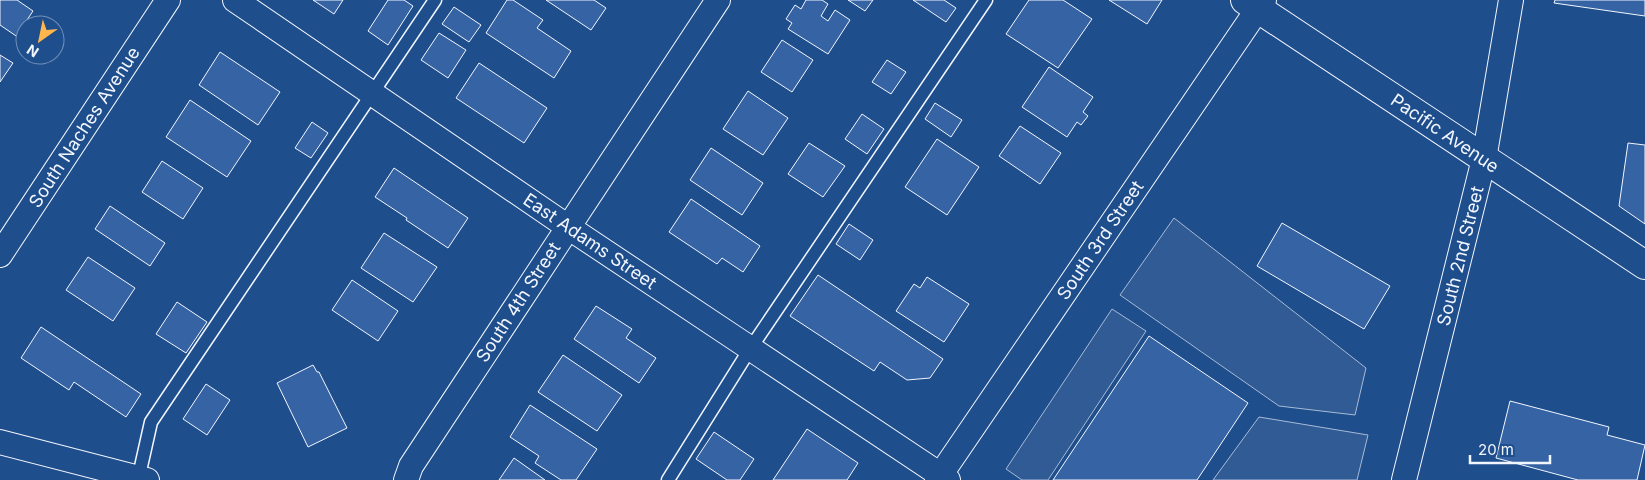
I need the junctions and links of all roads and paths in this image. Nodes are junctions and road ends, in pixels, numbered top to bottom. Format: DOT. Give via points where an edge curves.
graph roads {
  1 [pos="168,0"];
  2 [pos="235,0"];
  3 [pos="435,0"];
  4 [pos="718,0"];
  5 [pos="986,0"];
  6 [pos="1511,0"];
  7 [pos="1256,3"];
  8 [pos="372,93"];
  9 [pos="1484,159"];
  10 [pos="568,227"];
  11 [pos="0,255"];
  12 [pos="1645,265"];
  13 [pos="750,349"];
  14 [pos="0,442"];
  15 [pos="941,478"];
  16 [pos="141,479"];
  17 [pos="406,480"];
  18 [pos="668,480"];
  19 [pos="1404,480"];
  1 -- 11 [label="street, South Naches Avenue"];
  2 -- 8 [label="street, East Adams Street"];
  3 -- 8 [label="lane"];
  4 -- 10 [label="street, South 4th Street"];
  5 -- 13 [label="lane"];
  6 -- 9 [label="street, South 2nd Street"];
  7 -- 9 [label="street, Pacific Avenue"];
  7 -- 15 [label="street, South 3rd Street"];
  8 -- 10 [label="street, East Adams Street"];
  8 -- 16 [label="lane" via="150,422"];
  9 -- 12 [label="street, Pacific Avenue"];
  9 -- 19 [label="street, South 2nd Street"];
  10 -- 13 [label="street, East Adams Street"];
  10 -- 17 [label="street, South 4th Street" via="411,466"];
  13 -- 15 [label="street, East Adams Street"];
  13 -- 18 [label="lane"];
  14 -- 16 [label="street"];
}
